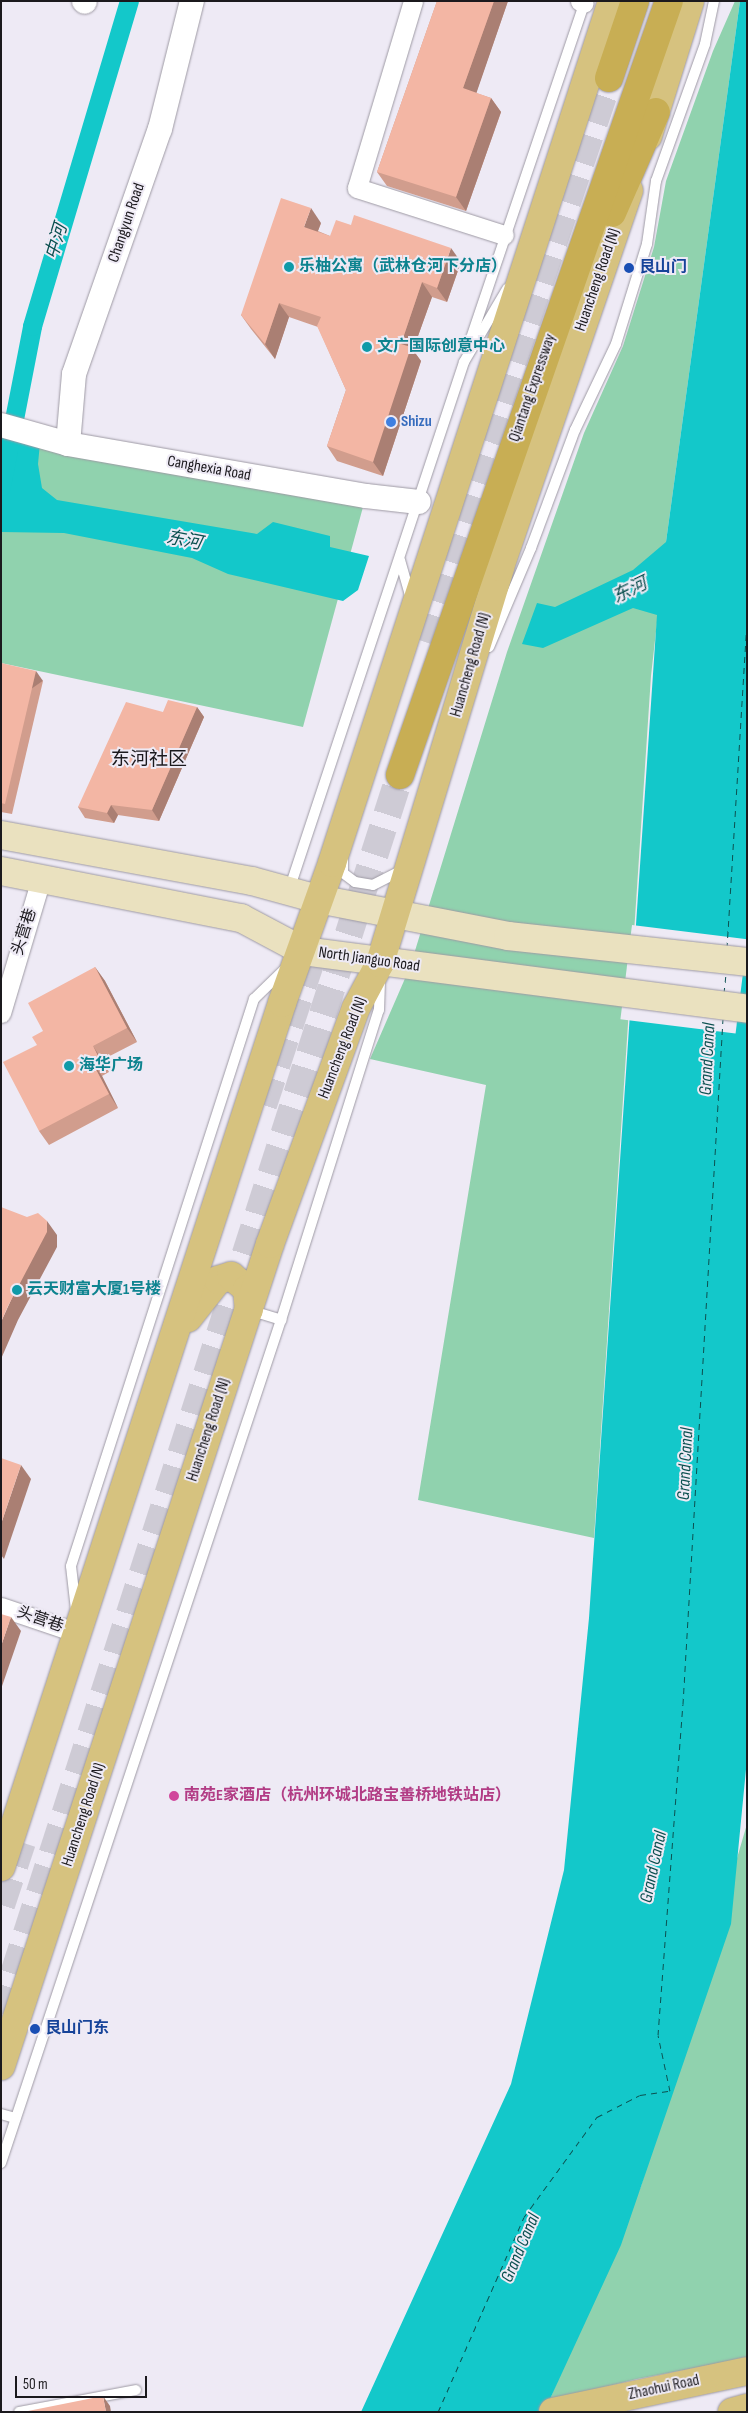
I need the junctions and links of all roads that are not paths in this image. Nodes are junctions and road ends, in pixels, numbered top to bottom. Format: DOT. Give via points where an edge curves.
graph roads {
  1 [pos="192,1"];
  2 [pos="413,1"];
  3 [pos="612,1"];
  4 [pos="635,1"];
  5 [pos="669,1"];
  6 [pos="690,1"];
  7 [pos="714,1"];
  8 [pos="583,2"];
  9 [pos="609,78"];
  10 [pos="656,112"];
  11 [pos="504,236"];
  12 [pos="533,246"];
  13 [pos="464,362"];
  14 [pos="1,425"];
  15 [pos="57,441"];
  16 [pos="511,448"];
  17 [pos="419,502"];
  18 [pos="400,559"];
  19 [pos="413,608"];
  20 [pos="451,735"];
  21 [pos="400,775"];
  22 [pos="347,814"];
  23 [pos="1,835"];
  24 [pos="419,840"];
  25 [pos="1,871"];
  26 [pos="41,879"];
  27 [pos="288,892"];
  28 [pos="318,899"];
  29 [pos="396,912"];
  30 [pos="303,951"];
  31 [pos="747,962"];
  32 [pos="380,963"];
  33 [pos="747,1009"];
  34 [pos="1,1013"];
  35 [pos="248,1310"];
  36 [pos="281,1320"];
  37 [pos="175,1336"];
  38 [pos="1,1607"];
  39 [pos="78,1633"];
  40 [pos="6,1833"];
  41 [pos="1,1867"];
  42 [pos="1,2066"];
  43 [pos="1,2114"];
  44 [pos="15,2118"];
  45 [pos="1,2163"];
  46 [pos="747,2371"];
  47 [pos="136,2390"];
  48 [pos="747,2408"];
  49 [pos="19,2412"];
  50 [pos="553,2412"];
  51 [pos="732,2412"];
  1 -- 15 [label="street, Changyun Road" via="160,129 74,374"];
  2 -- 11 [label="street" via="358,188"];
  3 -- 12 [label="main road"];
  4 -- 9 [label="highway"];
  5 -- 16 [label="highway, Qiantang Expressway"];
  6 -- 10 [label="main road, Huancheng Road (N)"];
  7 -- 20 [label="lane" via="705,44 656,181 647,244 616,344 575,430 531,548"];
  8 -- 11 [label="lane"];
  10 -- 16 [label="highway"];
  10 -- 20 [label="main road, Huancheng Road (N)" via="500,567"];
  11 -- 13 [label="lane"];
  12 -- 13 [label="lane"];
  12 -- 19 [label="main road"];
  13 -- 17 [label="lane"];
  14 -- 15 [label="street, Canghexia Road"];
  15 -- 17 [label="street, Canghexia Road" via="366,496"];
  16 -- 21 [label="highway, Qiantang Expressway"];
  17 -- 18 [label="lane"];
  18 -- 19 [label="lane"];
  18 -- 27 [label="lane"];
  19 -- 22 [label="main road"];
  20 -- 24 [label="main road, Huancheng Road (N)"];
  22 -- 24 [label="lane" via="344,873 355,882 373,884 398,872"];
  22 -- 28 [label="main road"];
  23 -- 27 [label="main road" via="252,881"];
  24 -- 29 [label="main road, Huancheng Road (N)"];
  25 -- 26 [label="main road, North Jianguo Road"];
  26 -- 30 [label="main road, North Jianguo Road" via="241,918"];
  26 -- 34 [label="street, 头营巷"];
  27 -- 28 [label="main road"];
  28 -- 29 [label="main road"];
  28 -- 30 [label="main road"];
  29 -- 31 [label="main road" via="508,936"];
  29 -- 32 [label="main road, Huancheng Road (N)"];
  30 -- 32 [label="main road, North Jianguo Road"];
  30 -- 37 [label="main road" via="282,1003"];
  30 -- 39 [label="lane" via="254,999 71,1566"];
  32 -- 33 [label="main road, North Jianguo Road"];
  32 -- 35 [label="main road, Huancheng Road (N)" via="356,1008"];
  32 -- 36 [label="lane" via="379,1010"];
  35 -- 36 [label="lane"];
  35 -- 37 [label="main road" via="247,1289 231,1276 218,1280"];
  35 -- 42 [label="main road, Huancheng Road (N)"];
  36 -- 44 [label="lane"];
  37 -- 39 [label="main road"];
  38 -- 39 [label="street, 头营巷"];
  39 -- 40 [label="main road"];
  40 -- 41 [label="main road"];
  43 -- 44 [label="lane"];
  44 -- 45 [label="lane"];
  46 -- 50 [label="main road, Zhaohui Road"];
  47 -- 49 [label="lane"];
  48 -- 51 [label="main road"];
}
